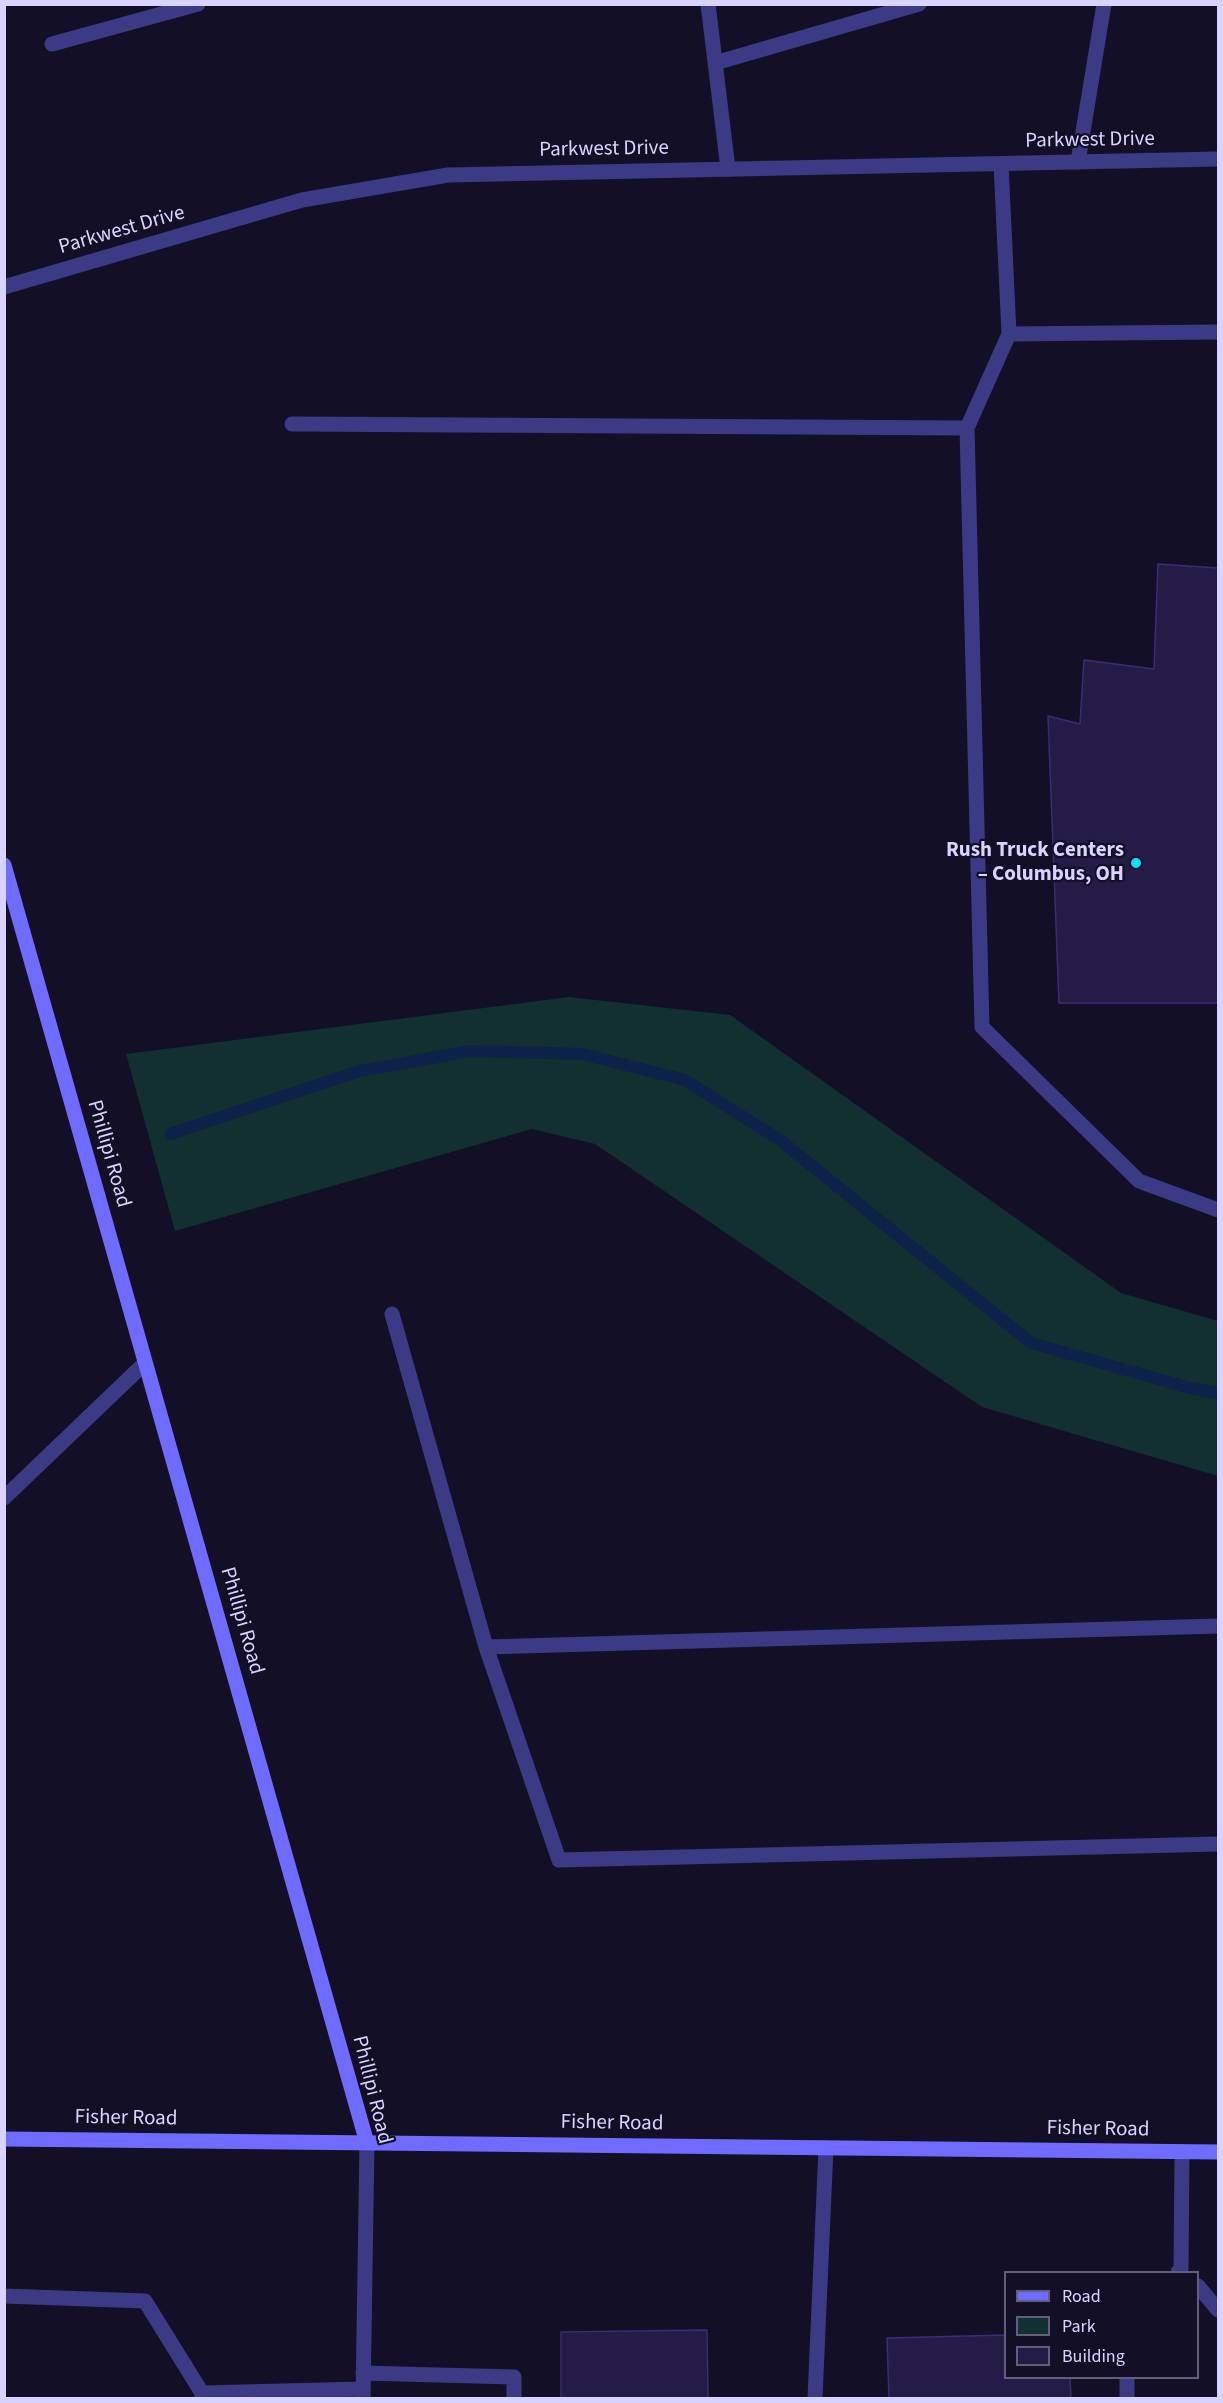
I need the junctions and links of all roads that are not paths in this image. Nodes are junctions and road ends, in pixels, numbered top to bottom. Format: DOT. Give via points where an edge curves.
graph roads {
  1 [pos="198,4"];
  2 [pos="708,4"];
  3 [pos="919,4"];
  4 [pos="1104,4"];
  5 [pos="52,44"];
  6 [pos="715,63"];
  7 [pos="1218,159"];
  8 [pos="1078,162"];
  9 [pos="1001,164"];
  10 [pos="728,169"];
  11 [pos="4,287"];
  12 [pos="1218,332"];
  13 [pos="1009,334"];
  14 [pos="292,424"];
  15 [pos="967,428"];
  16 [pos="4,865"];
  17 [pos="1218,1210"];
  18 [pos="392,1314"];
  19 [pos="145,1362"];
  20 [pos="4,1498"];
  21 [pos="1218,1626"];
  22 [pos="486,1647"];
  23 [pos="1218,1844"];
  24 [pos="4,2139"];
  25 [pos="367,2143"];
  26 [pos="826,2148"];
  27 [pos="1182,2152"];
  28 [pos="1218,2152"];
  29 [pos="1181,2271"];
  30 [pos="1199,2288"];
  31 [pos="4,2296"];
  32 [pos="1218,2310"];
  33 [pos="363,2373"];
  34 [pos="1127,2379"];
  35 [pos="363,2394"];
  36 [pos="202,2396"];
  37 [pos="514,2398"];
  38 [pos="815,2398"];
  39 [pos="1127,2398"];
  1 -- 5 [label="street"];
  2 -- 6 [label="street"];
  3 -- 6 [label="street"];
  4 -- 8 [label="street"];
  6 -- 10 [label="street"];
  7 -- 8 [label="street, Parkwest Drive"];
  8 -- 9 [label="street, Parkwest Drive"];
  9 -- 10 [label="street, Parkwest Drive"];
  9 -- 13 [label="street"];
  10 -- 11 [label="street, Parkwest Drive" via="448,175 302,200"];
  12 -- 13 [label="street"];
  13 -- 15 [label="street"];
  14 -- 15 [label="street"];
  15 -- 17 [label="street" via="982,1027 1139,1181"];
  16 -- 19 [label="main road, Phillipi Road"];
  18 -- 22 [label="street"];
  19 -- 20 [label="street"];
  19 -- 25 [label="main road, Phillipi Road"];
  21 -- 22 [label="street"];
  22 -- 23 [label="street" via="559,1860"];
  24 -- 25 [label="main road, Fisher Road"];
  25 -- 26 [label="main road, Fisher Road"];
  25 -- 33 [label="street, Phillipi Road"];
  26 -- 27 [label="main road, Fisher Road"];
  26 -- 38 [label="street"];
  27 -- 28 [label="main road, Fisher Road"];
  27 -- 29 [label="street"];
  30 -- 32 [label="street"];
  31 -- 36 [label="street" via="145,2301"];
  33 -- 35 [label="street, Phillipi Road"];
  33 -- 37 [label="street" via="514,2377"];
  34 -- 39 [label="street"];
  35 -- 36 [label="street"];
}
